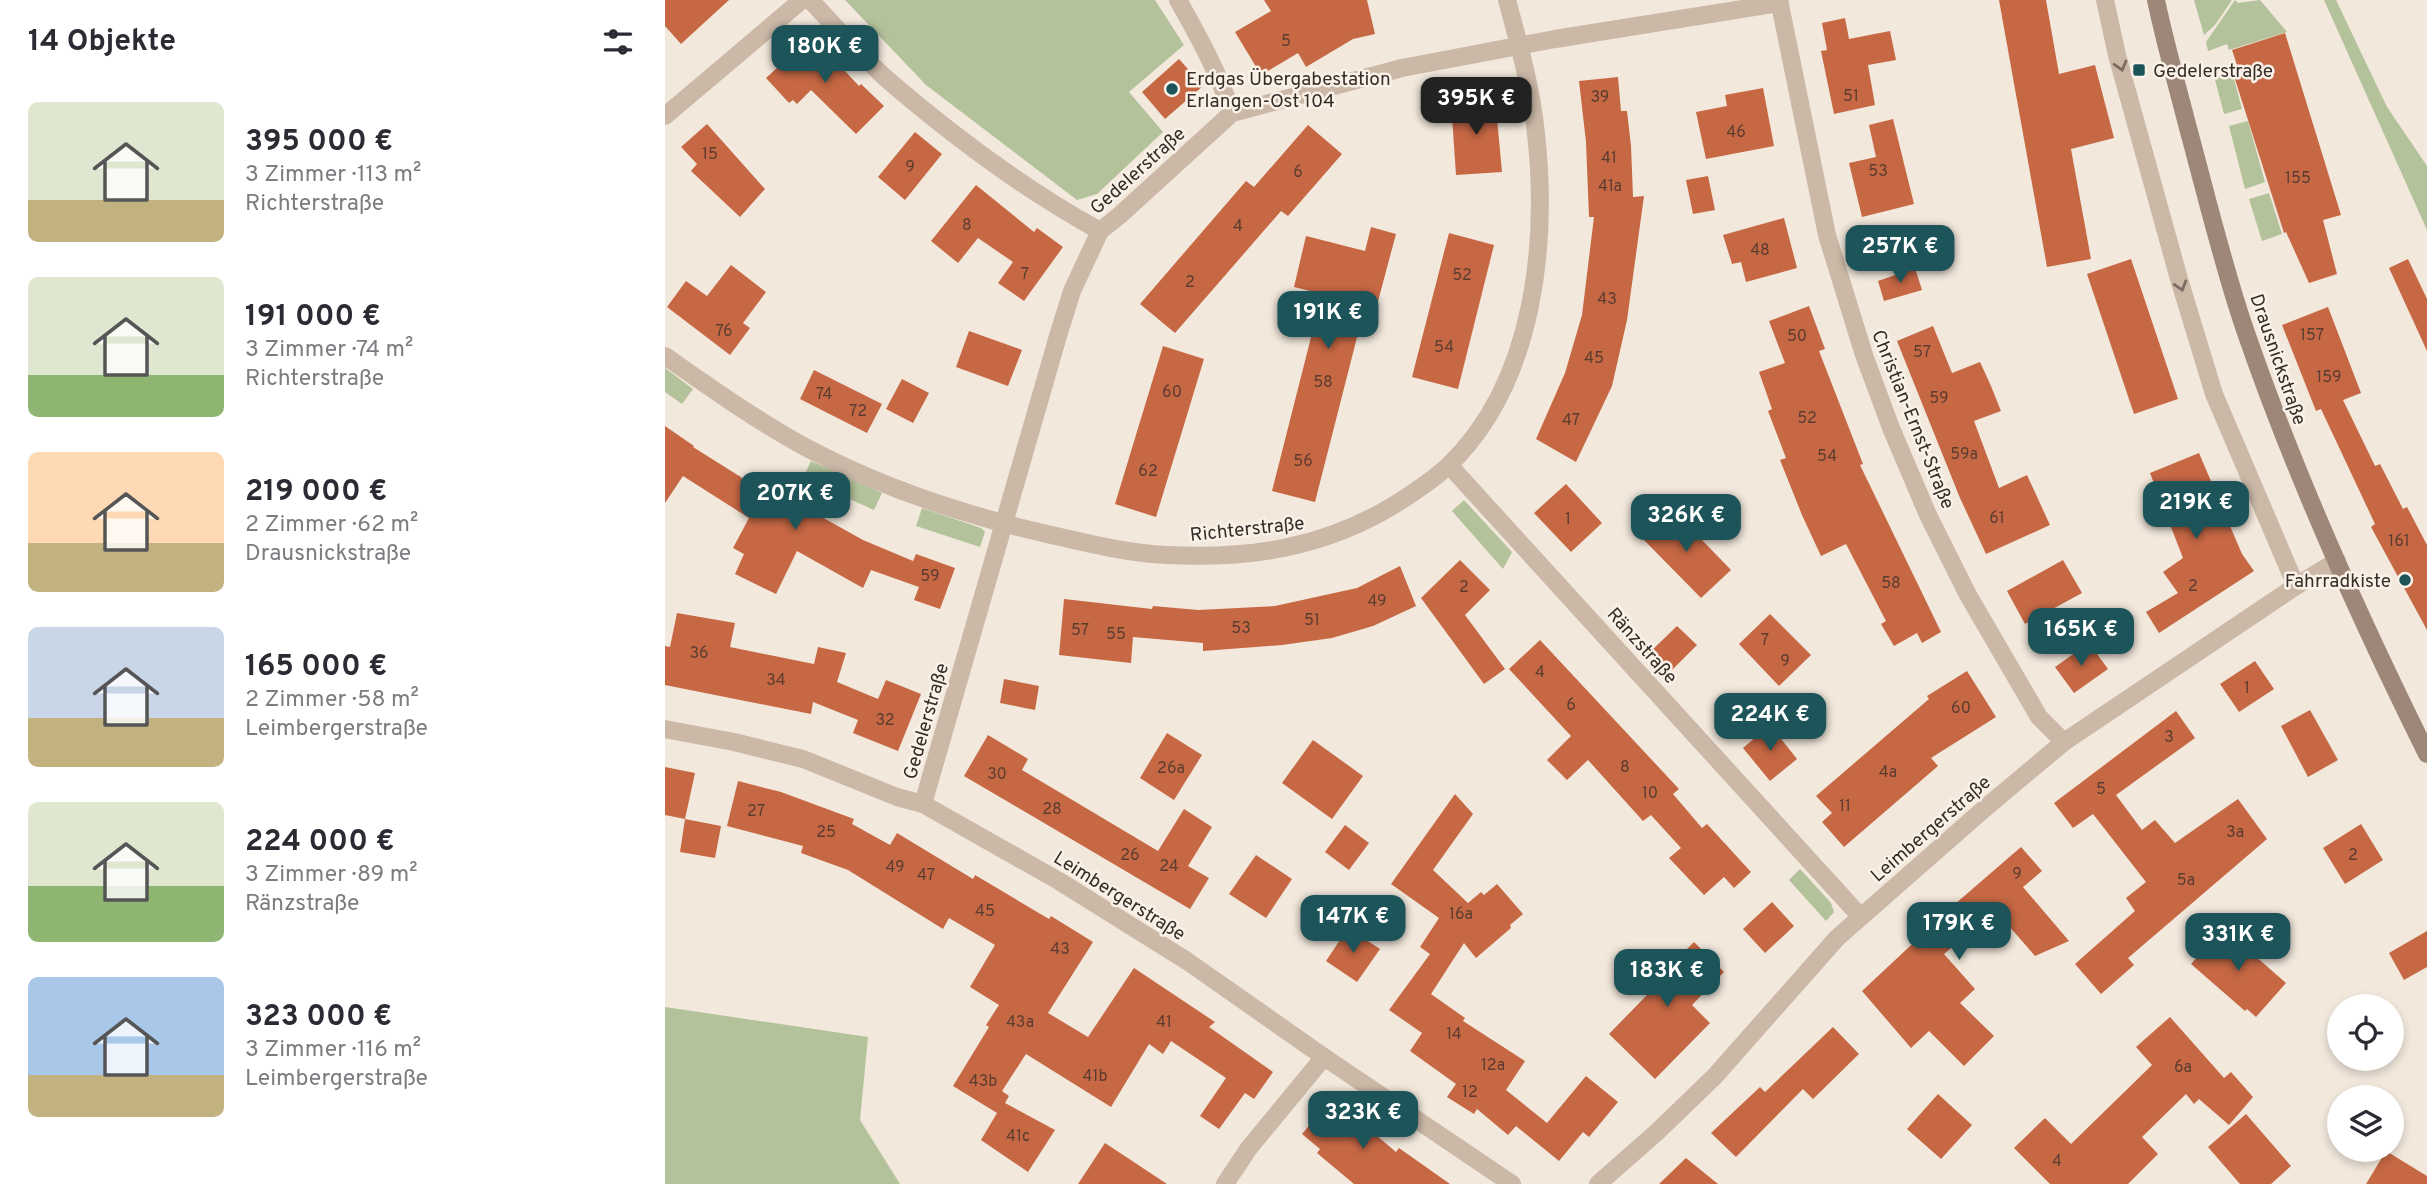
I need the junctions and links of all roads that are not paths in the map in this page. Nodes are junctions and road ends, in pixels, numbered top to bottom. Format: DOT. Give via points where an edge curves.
graph roads {
  1 [pos="802,0"];
  2 [pos="810,0"];
  3 [pos="1178,0"];
  4 [pos="1507,0"];
  5 [pos="2105,0"];
  6 [pos="2156,0"];
  7 [pos="1780,1"];
  8 [pos="1520,46"];
  9 [pos="1232,113"];
  10 [pos="665,116"];
  11 [pos="1100,231"];
  12 [pos="665,356"];
  13 [pos="1449,465"];
  14 [pos="1004,524"];
  15 [pos="2337,561"];
  16 [pos="2296,586"];
  17 [pos="665,729"];
  18 [pos="2064,742"];
  19 [pos="2427,754"];
  20 [pos="923,804"];
  21 [pos="1860,916"];
  22 [pos="1324,1057"];
  23 [pos="1226,1184"];
  24 [pos="1512,1184"];
  25 [pos="1598,1184"];
  1 -- 10 [label="street"];
  2 -- 11 [label="street" via="888,80 993,163"];
  3 -- 9 [label="street" via="1205,46"];
  4 -- 8 [label="street, Richterstraße"];
  5 -- 16 [label="street, one-way" via="2214,394"];
  6 -- 15 [label="main road, Drausnickstraße" via="2243,324"];
  7 -- 8 [label="street, Gedelerstraße"];
  7 -- 18 [label="street, Christian-Ernst-Straße" via="1827,235 1891,428 1968,595 2039,717"];
  8 -- 9 [label="street, Gedelerstraße" via="1402,68"];
  8 -- 13 [label="street, Richterstraße" via="1535,124 1536,266 1513,367 1483,423"];
  9 -- 11 [label="street, Gedelerstraße"];
  11 -- 14 [label="street, Gedelerstraße" via="1072,291"];
  12 -- 14 [label="street, Richterstraße" via="806,447 895,488"];
  13 -- 14 [label="street, Richterstraße" via="1356,526 1283,548 1216,556 1164,555 1093,545"];
  13 -- 21 [label="street, Ränzstraße"];
  14 -- 20 [label="street, Gedelerstraße"];
  15 -- 16 [label="street, Leimbergerstraße"];
  15 -- 19 [label="main road, Drausnickstraße"];
  16 -- 18 [label="street, Leimbergerstraße"];
  17 -- 20 [label="street, Leimbergerstraße" via="803,759"];
  18 -- 21 [label="street, Leimbergerstraße"];
  20 -- 22 [label="street, Leimbergerstraße" via="1168,948"];
  21 -- 25 [label="street, Leimbergerstraße" via="1715,1076"];
  22 -- 23 [label="street" via="1249,1148"];
  22 -- 24 [label="street, Leimbergerstraße"];
}
